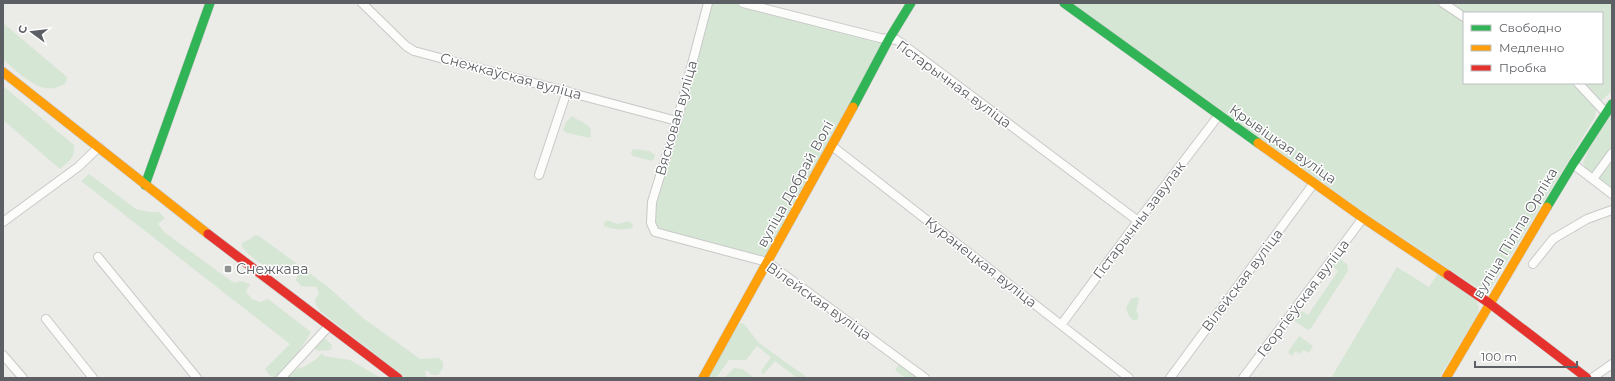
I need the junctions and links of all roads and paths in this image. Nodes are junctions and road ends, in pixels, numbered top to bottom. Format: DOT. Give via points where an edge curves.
graph roads {
  1 [pos="210,3"];
  2 [pos="362,3"];
  3 [pos="708,3"];
  4 [pos="743,3"];
  5 [pos="911,3"];
  6 [pos="1064,3"];
  7 [pos="1443,3"];
  8 [pos="1463,16"];
  9 [pos="889,39"];
  10 [pos="3,72"];
  11 [pos="1579,84"];
  12 [pos="567,91"];
  13 [pos="1612,104"];
  14 [pos="1606,113"];
  15 [pos="1219,115"];
  16 [pos="677,121"];
  17 [pos="832,146"];
  18 [pos="99,147"];
  19 [pos="1612,153"];
  20 [pos="1573,164"];
  21 [pos="539,175"];
  22 [pos="1593,179"];
  23 [pos="1314,182"];
  24 [pos="145,185"];
  25 [pos="1612,194"];
  26 [pos="1612,210"];
  27 [pos="1363,218"];
  28 [pos="1138,221"];
  29 [pos="3,222"];
  30 [pos="655,232"];
  31 [pos="98,257"];
  32 [pos="767,262"];
  33 [pos="1533,264"];
  34 [pos="1489,303"];
  35 [pos="46,319"];
  36 [pos="1061,325"];
  37 [pos="329,326"];
  38 [pos="3,356"];
  39 [pos="1612,364"];
  40 [pos="22,378"];
  41 [pos="93,378"];
  42 [pos="197,378"];
  43 [pos="281,378"];
  44 [pos="398,378"];
  45 [pos="703,378"];
  46 [pos="925,378"];
  47 [pos="1129,378"];
  48 [pos="1170,378"];
  49 [pos="1243,378"];
  50 [pos="1446,378"];
  51 [pos="1587,378"];
  52 [pos="1592,378"];
  1 -- 24 [label="street"];
  2 -- 12 [label="street, Снежкаўская вуліца" via="414,51"];
  3 -- 16 [label="street, Вясковая вуліца"];
  4 -- 9 [label="street, Гістарычная вуліца"];
  5 -- 9 [label="street, вуліца Добрай Волі"];
  6 -- 15 [label="street, Крывіцкая вуліца"];
  7 -- 8 [label="street"];
  9 -- 17 [label="street, вуліца Добрай Волі"];
  9 -- 28 [label="street, Гістарычная вуліца" via="897,40"];
  10 -- 18 [label="street"];
  11 -- 14 [label="street"];
  12 -- 16 [label="street, Снежкаўская вуліца"];
  12 -- 21 [label="street"];
  13 -- 14 [label="street, вуліца Піліпа Орліка"];
  14 -- 20 [label="street, вуліца Піліпа Орліка"];
  15 -- 23 [label="street, Крывіцкая вуліца"];
  15 -- 28 [label="street, Гістарычны завулак"];
  16 -- 30 [label="street, Вясковая вуліца" via="652,202 651,223"];
  17 -- 32 [label="street, вуліца Добрай Волі"];
  17 -- 36 [label="street, Куранецкая вуліца"];
  18 -- 24 [label="street"];
  18 -- 29 [label="street" via="78,167"];
  19 -- 22 [label="street"];
  20 -- 22 [label="street"];
  20 -- 34 [label="street, вуліца Піліпа Орліка"];
  22 -- 25 [label="street"];
  23 -- 27 [label="street, Крывіцкая вуліца"];
  23 -- 48 [label="street, Вілейская вуліца"];
  24 -- 37 [label="street"];
  26 -- 33 [label="street" via="1587,219 1553,239"];
  27 -- 34 [label="street, Крывіцкая вуліца"];
  27 -- 49 [label="street, Георгіеўская вуліца"];
  28 -- 36 [label="street, Гістарычны завулак"];
  30 -- 32 [label="street, Вілейская вуліца"];
  31 -- 42 [label="street"];
  32 -- 45 [label="street, вуліца Добрай Волі"];
  32 -- 46 [label="street, Вілейская вуліца"];
  34 -- 50 [label="street, вуліца Піліпа Орліка"];
  34 -- 51 [label="street, Крывіцкая вуліца"];
  35 -- 41 [label="street"];
  36 -- 47 [label="street, Куранецкая вуліца"];
  37 -- 43 [label="street"];
  37 -- 44 [label="street"];
  38 -- 40 [label="street"];
  39 -- 52 [label="street"];
}
